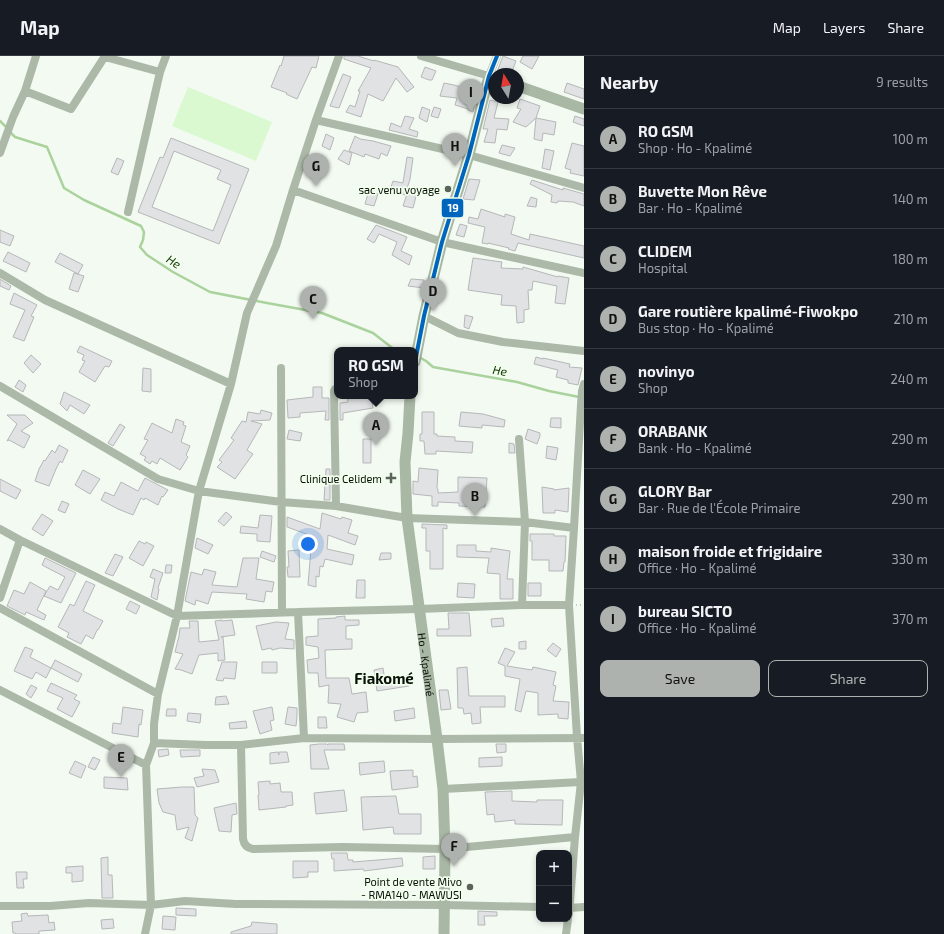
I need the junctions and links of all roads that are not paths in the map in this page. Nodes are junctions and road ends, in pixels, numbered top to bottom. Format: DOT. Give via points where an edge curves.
graph roads {
  1 [pos="36,56"];
  2 [pos="105,56"];
  3 [pos="166,56"];
  4 [pos="339,56"];
  5 [pos="421,56"];
  6 [pos="497,56"];
  7 [pos="494,68"];
  8 [pos="160,72"];
  9 [pos="488,76"];
  10 [pos="524,88"];
  11 [pos="25,91"];
  12 [pos="488,91"];
  13 [pos="584,109"];
  14 [pos="316,120"];
  15 [pos="0,152"];
  16 [pos="469,155"];
  17 [pos="584,188"];
  18 [pos="293,190"];
  19 [pos="128,212"];
  20 [pos="442,242"];
  21 [pos="0,273"];
  22 [pos="584,273"];
  23 [pos="424,316"];
  24 [pos="418,348"];
  25 [pos="584,351"];
  26 [pos="281,368"];
  27 [pos="231,384"];
  28 [pos="0,386"];
  29 [pos="583,388"];
  30 [pos="334,399"];
  31 [pos="410,399"];
  32 [pos="519,439"];
  33 [pos="199,491"];
  34 [pos="281,502"];
  35 [pos="336,506"];
  36 [pos="407,518"];
  37 [pos="525,522"];
  38 [pos="574,528"];
  39 [pos="0,529"];
  40 [pos="20,540"];
  41 [pos="0,598"];
  42 [pos="522,605"];
  43 [pos="569,605"];
  44 [pos="0,608"];
  45 [pos="419,609"];
  46 [pos="282,612"];
  47 [pos="298,612"];
  48 [pos="177,616"];
  49 [pos="0,690"];
  50 [pos="158,694"];
  51 [pos="304,738"];
  52 [pos="580,738"];
  53 [pos="437,739"];
  54 [pos="154,743"];
  55 [pos="241,745"];
  56 [pos="146,765"];
  57 [pos="581,782"];
  58 [pos="443,789"];
  59 [pos="575,838"];
  60 [pos="445,849"];
  61 [pos="571,886"];
  62 [pos="151,905"];
  63 [pos="445,905"];
  64 [pos="0,906"];
  65 [pos="536,907"];
  66 [pos="584,907"];
  67 [pos="572,909"];
  68 [pos="568,922"];
  69 [pos="146,934"];
  70 [pos="444,934"];
  71 [pos="566,934"];
  1 -- 11 [label="street"];
  2 -- 8 [label="street"];
  2 -- 11 [label="street" via="71,109"];
  3 -- 8 [label="street"];
  4 -- 14 [label="street"];
  5 -- 9 [label="street"];
  6 -- 7 [label="street"];
  8 -- 19 [label="street"];
  10 -- 13 [label="main road"];
  11 -- 15 [label="street"];
  12 -- 16 [label="main road"];
  14 -- 16 [label="street"];
  14 -- 18 [label="street"];
  16 -- 17 [label="street"];
  16 -- 20 [label="main road"];
  18 -- 20 [label="street"];
  18 -- 27 [label="street" via="276,246 247,313"];
  20 -- 22 [label="street"];
  20 -- 23 [label="main road"];
  21 -- 27 [label="street" via="45,300"];
  23 -- 24 [label="main road"];
  23 -- 25 [label="street" via="458,333 503,342"];
  26 -- 34 [label="street"];
  27 -- 33 [label="street"];
  28 -- 33 [label="street" via="158,479"];
  29 -- 38 [label="street"];
  30 -- 35 [label="street"];
  31 -- 36 [label="main road, Ho - Kpalimé" via="405,462"];
  32 -- 37 [label="street"];
  33 -- 34 [label="street"];
  33 -- 48 [label="street"];
  34 -- 35 [label="street"];
  34 -- 46 [label="street"];
  35 -- 36 [label="street"];
  36 -- 37 [label="street"];
  36 -- 45 [label="main road, Ho - Kpalimé"];
  37 -- 38 [label="street"];
  37 -- 42 [label="street"];
  38 -- 43 [label="street"];
  39 -- 40 [label="street"];
  40 -- 41 [label="street"];
  40 -- 48 [label="street"];
  42 -- 43 [label="street"];
  42 -- 45 [label="street"];
  43 -- 52 [label="street"];
  44 -- 50 [label="street"];
  45 -- 47 [label="street"];
  45 -- 53 [label="main road, Ho - Kpalimé"];
  46 -- 47 [label="street"];
  46 -- 48 [label="street"];
  47 -- 51 [label="street"];
  48 -- 50 [label="street"];
  49 -- 56 [label="street"];
  50 -- 54 [label="street"];
  51 -- 53 [label="street"];
  51 -- 55 [label="street"];
  52 -- 53 [label="street"];
  52 -- 57 [label="street"];
  53 -- 58 [label="main road, Ho - Kpalimé"];
  54 -- 55 [label="street"];
  54 -- 56 [label="street"];
  55 -- 60 [label="street" via="243,839 249,848"];
  56 -- 62 [label="street"];
  57 -- 58 [label="street"];
  57 -- 59 [label="street"];
  58 -- 60 [label="main road, Ho - Kpalimé"];
  59 -- 60 [label="street"];
  59 -- 61 [label="street"];
  60 -- 63 [label="main road, Ho - Kpalimé"];
  62 -- 63 [label="street" via="185,901 236,904"];
  62 -- 64 [label="street" via="88,903"];
  62 -- 69 [label="street"];
  63 -- 65 [label="street"];
  63 -- 70 [label="main road, Ho - Kpalimé"];
  66 -- 67 [label="street"];
  68 -- 71 [label="street"];
}
